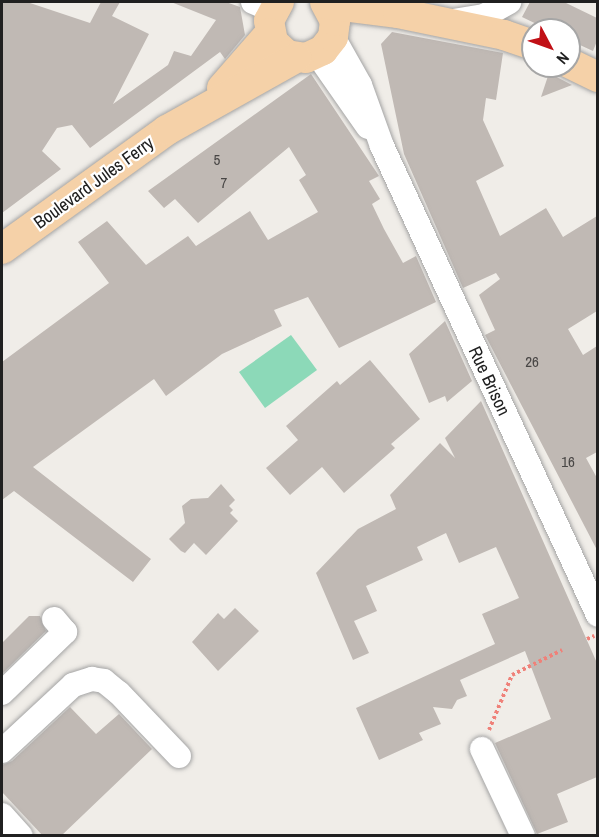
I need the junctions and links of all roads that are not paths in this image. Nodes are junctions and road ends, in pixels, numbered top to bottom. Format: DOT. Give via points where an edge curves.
graph roads {
  1 [pos="386,2"];
  2 [pos="509,2"];
  3 [pos="268,12"];
  4 [pos="436,24"];
  5 [pos="322,31"];
  6 [pos="521,41"];
  7 [pos="581,69"];
  8 [pos="597,76"];
  9 [pos="188,117"];
  10 [pos="2,249"];
  11 [pos="597,615"];
  12 [pos="54,620"];
  13 [pos="2,693"];
  14 [pos="482,749"];
  15 [pos="2,751"];
  16 [pos="178,756"];
  17 [pos="2,815"];
  18 [pos="21,836"];
  19 [pos="523,836"];
  1 -- 4 [label="main road"];
  2 -- 4 [label="street" via="484,16"];
  3 -- 5 [label="main road" via="279,49"];
  3 -- 9 [label="main road, Boulevard Jules Ferry" via="239,72"];
  4 -- 5 [label="main road" via="398,13"];
  4 -- 6 [label="main road"];
  5 -- 9 [label="main road, Boulevard Jules Ferry"];
  5 -- 11 [label="street, Rue Brison" via="382,146"];
  7 -- 8 [label="main road"];
  9 -- 10 [label="main road, Boulevard Jules Ferry"];
  12 -- 13 [label="street" via="65,632"];
  14 -- 19 [label="street"];
  15 -- 16 [label="street" via="73,685 92,679 104,681 119,693"];
  17 -- 18 [label="street"];
}
